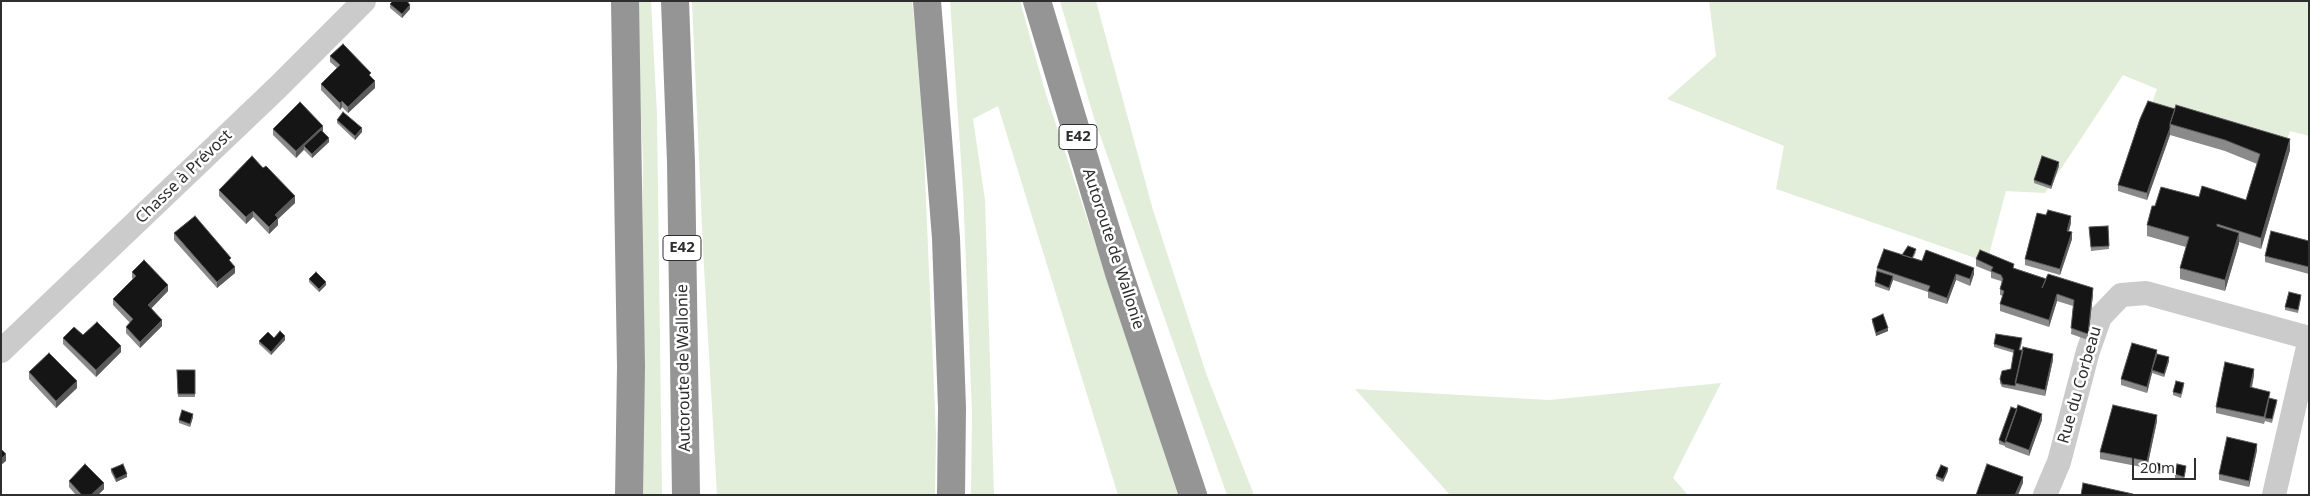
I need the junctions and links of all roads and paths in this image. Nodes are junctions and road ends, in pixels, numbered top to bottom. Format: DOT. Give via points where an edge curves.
graph roads {
  1 [pos="364,1"];
  2 [pos="625,1"];
  3 [pos="675,1"];
  4 [pos="926,1"];
  5 [pos="1037,1"];
  6 [pos="2309,338"];
  7 [pos="2309,343"];
  8 [pos="1,351"];
  9 [pos="628,495"];
  10 [pos="686,495"];
  11 [pos="951,495"];
  12 [pos="1193,495"];
  13 [pos="2045,495"];
  14 [pos="2274,495"];
  1 -- 8 [label="street, Chasse à Prévost"];
  2 -- 9 [label="highway" via="631,367"];
  3 -- 10 [label="highway, Autoroute de Wallonie / E42"];
  4 -- 11 [label="highway" via="946,238 952,408"];
  5 -- 12 [label="highway, Autoroute de Wallonie / E42" via="1119,273"];
  6 -- 13 [label="street, Rue du Corbeau" via="2146,293 2121,295 2100,317 2058,462"];
  7 -- 14 [label="street"];
}
